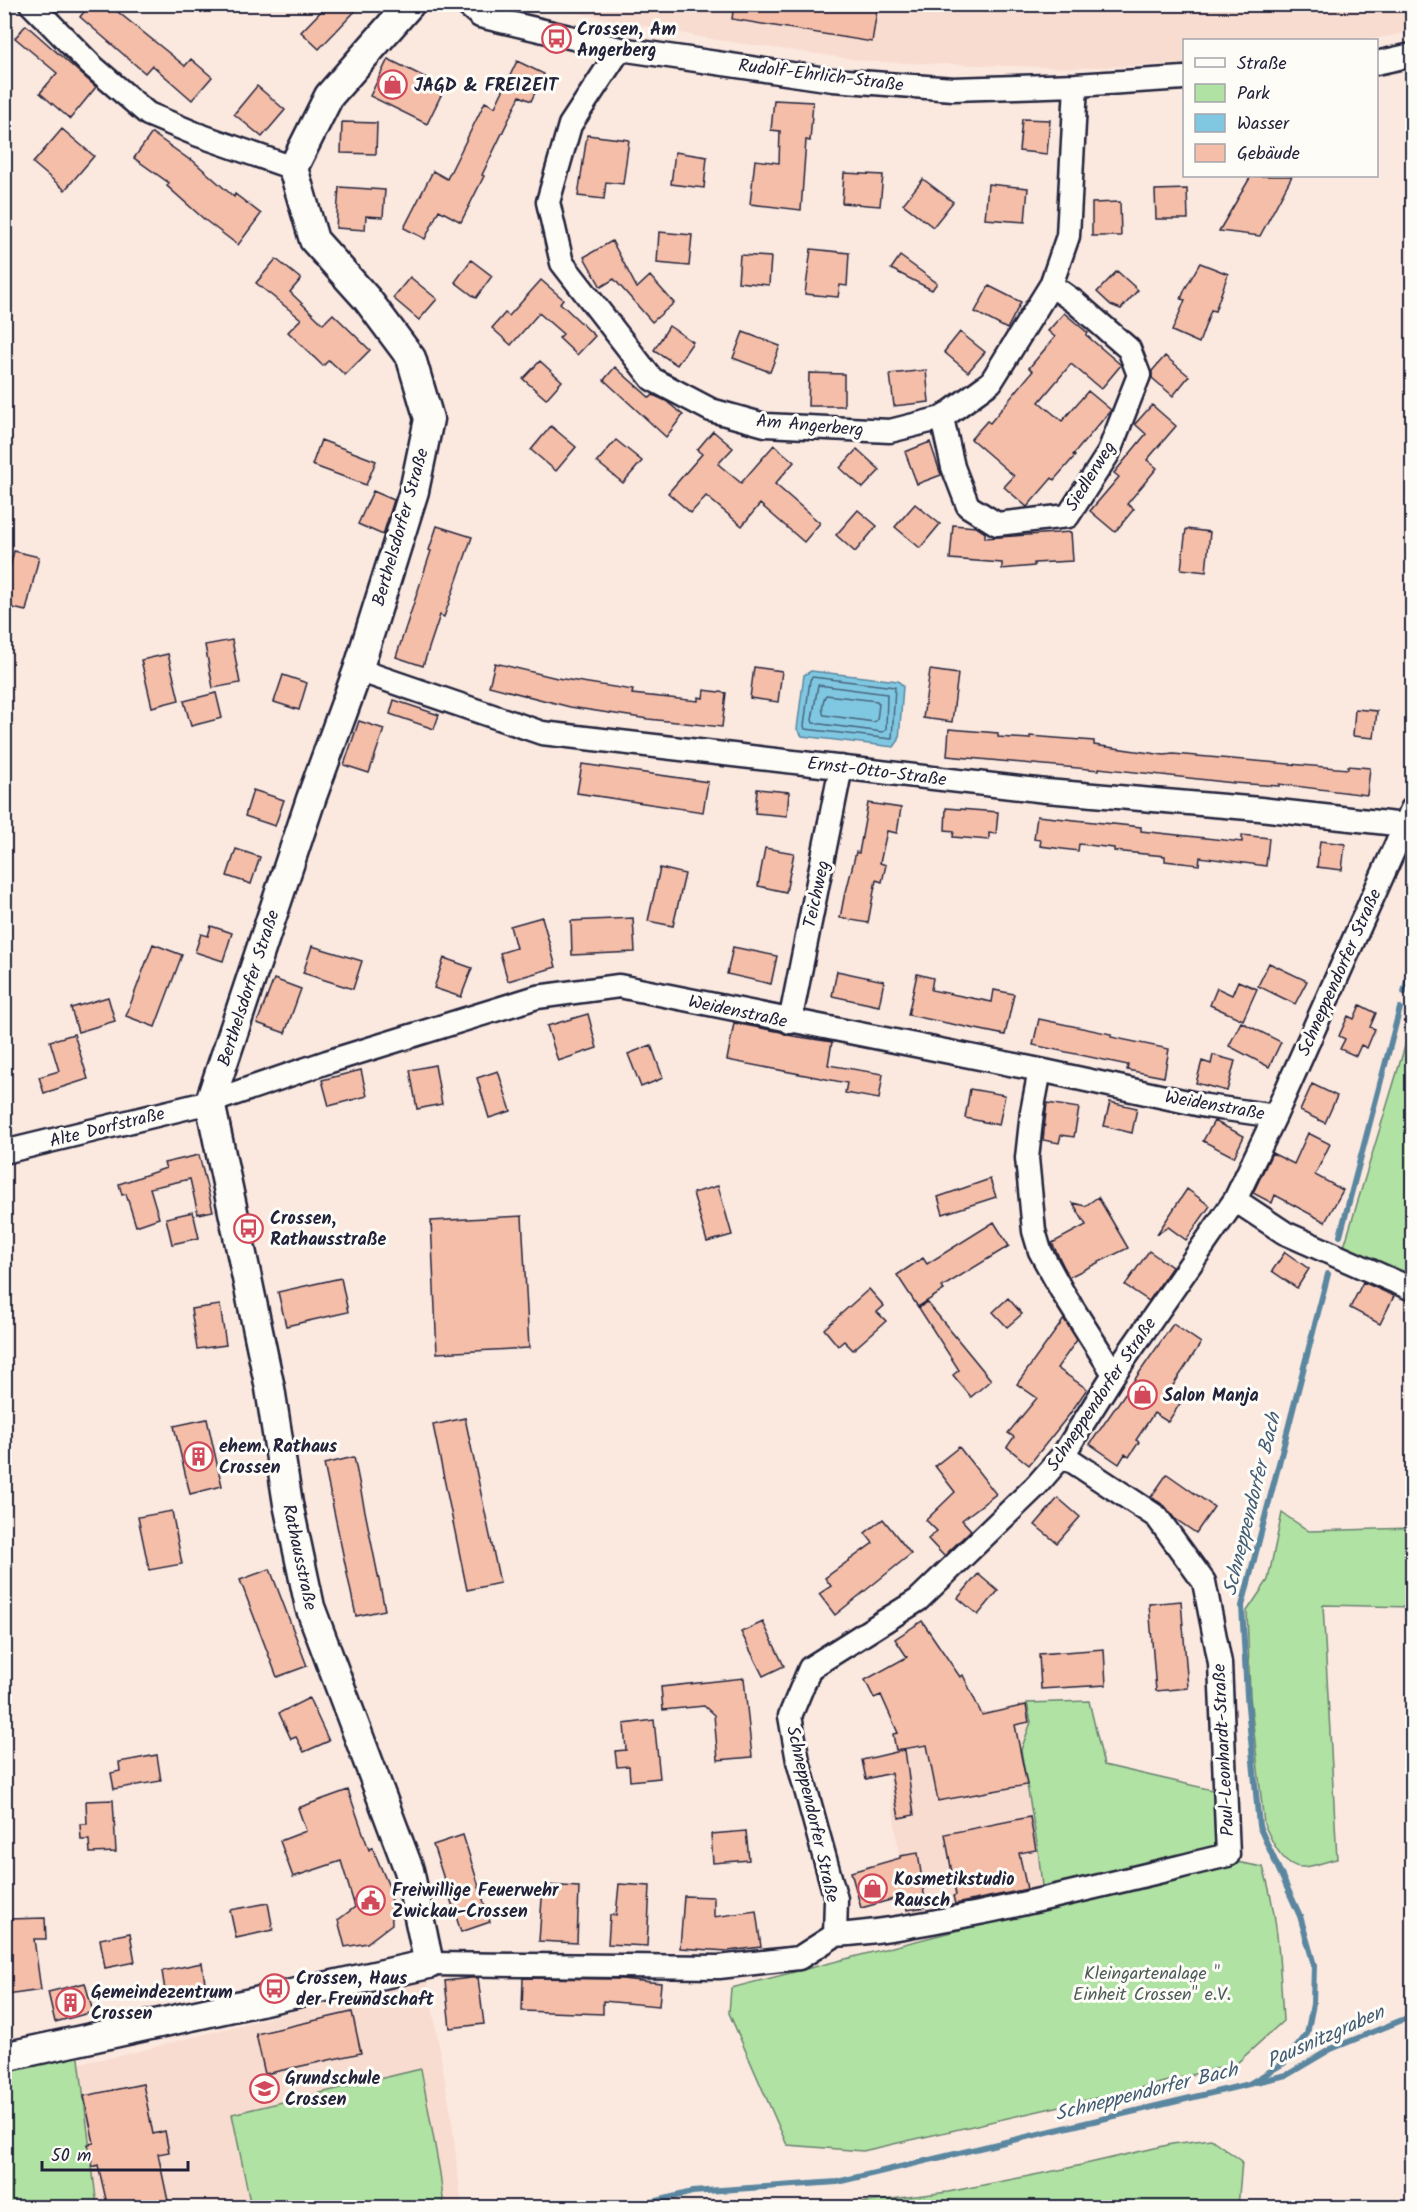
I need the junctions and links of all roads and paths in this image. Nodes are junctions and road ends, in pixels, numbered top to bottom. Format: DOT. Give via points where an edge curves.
graph roads {
  1 [pos="31,4"];
  2 [pos="410,4"];
  3 [pos="466,4"];
  4 [pos="620,49"];
  5 [pos="1413,54"];
  6 [pos="1378,63"];
  7 [pos="1183,78"];
  8 [pos="1076,85"];
  9 [pos="293,168"];
  10 [pos="1051,285"];
  11 [pos="942,418"];
  12 [pos="358,670"];
  13 [pos="841,767"];
  14 [pos="1409,817"];
  15 [pos="790,1022"];
  16 [pos="1040,1070"];
  17 [pos="210,1102"];
  18 [pos="1275,1116"];
  19 [pos="4,1152"];
  20 [pos="1235,1200"];
  21 [pos="1413,1289"];
  22 [pos="1114,1374"];
  23 [pos="1063,1455"];
  24 [pos="835,1935"];
  25 [pos="429,1964"];
  26 [pos="4,2056"];
  1 -- 9 [label="street" via="91,65 148,114"];
  2 -- 9 [label="street" via="330,96"];
  3 -- 4 [label="street, Rudolf-Ehrlich-Straße" via="480,16"];
  4 -- 8 [label="street, Rudolf-Ehrlich-Straße" via="833,80 953,89"];
  4 -- 11 [label="street, Am Angerberg" via="570,125 548,202 562,263 652,379 711,410 765,425 890,431"];
  5 -- 6 [label="street"];
  7 -- 8 [label="street, Rudolf-Ehrlich-Straße"];
  8 -- 10 [label="street, Am Angerberg" via="1068,236"];
  9 -- 12 [label="street, Berthelsdorfer Straße" via="314,240 367,298 411,358 429,419 414,491"];
  10 -- 11 [label="street, Am Angerberg" via="992,382"];
  10 -- 11 [label="street, Siedlerweg" via="1129,349 1139,375 1108,454 1068,516 997,524 968,506 953,467"];
  12 -- 13 [label="street, Ernst-Otto-Straße" via="543,733"];
  12 -- 17 [label="street, Berthelsdorfer Straße"];
  13 -- 14 [label="street, Ernst-Otto-Straße" via="1046,791"];
  13 -- 15 [label="street, Teichweg"];
  14 -- 18 [label="street, Schneppendorfer Straße"];
  15 -- 16 [label="street, Weidenstraße"];
  15 -- 17 [label="street, Weidenstraße" via="619,987 548,996"];
  16 -- 18 [label="street, Weidenstraße" via="1206,1106"];
  16 -- 22 [label="street" via="1027,1158 1034,1231 1040,1251 1063,1293"];
  17 -- 19 [label="street, Alte Dorfstraße"];
  17 -- 25 [label="street, Rathausstraße" via="270,1388 288,1504 310,1607 409,1870"];
  18 -- 20 [label="street, Schneppendorfer Straße"];
  20 -- 21 [label="street" via="1285,1233"];
  20 -- 22 [label="street, Schneppendorfer Straße"];
  22 -- 23 [label="street, Schneppendorfer Straße"];
  23 -- 24 [label="street, Schneppendorfer Straße" via="918,1600 810,1668 790,1716 798,1761 836,1899"];
  23 -- 24 [label="street, Paul-Leonhardt-Straße" via="1157,1517 1204,1582 1220,1663 1228,1855 918,1926"];
  24 -- 25 [label="street" via="799,1958 719,1967"];
  25 -- 26 [label="street"];
}
